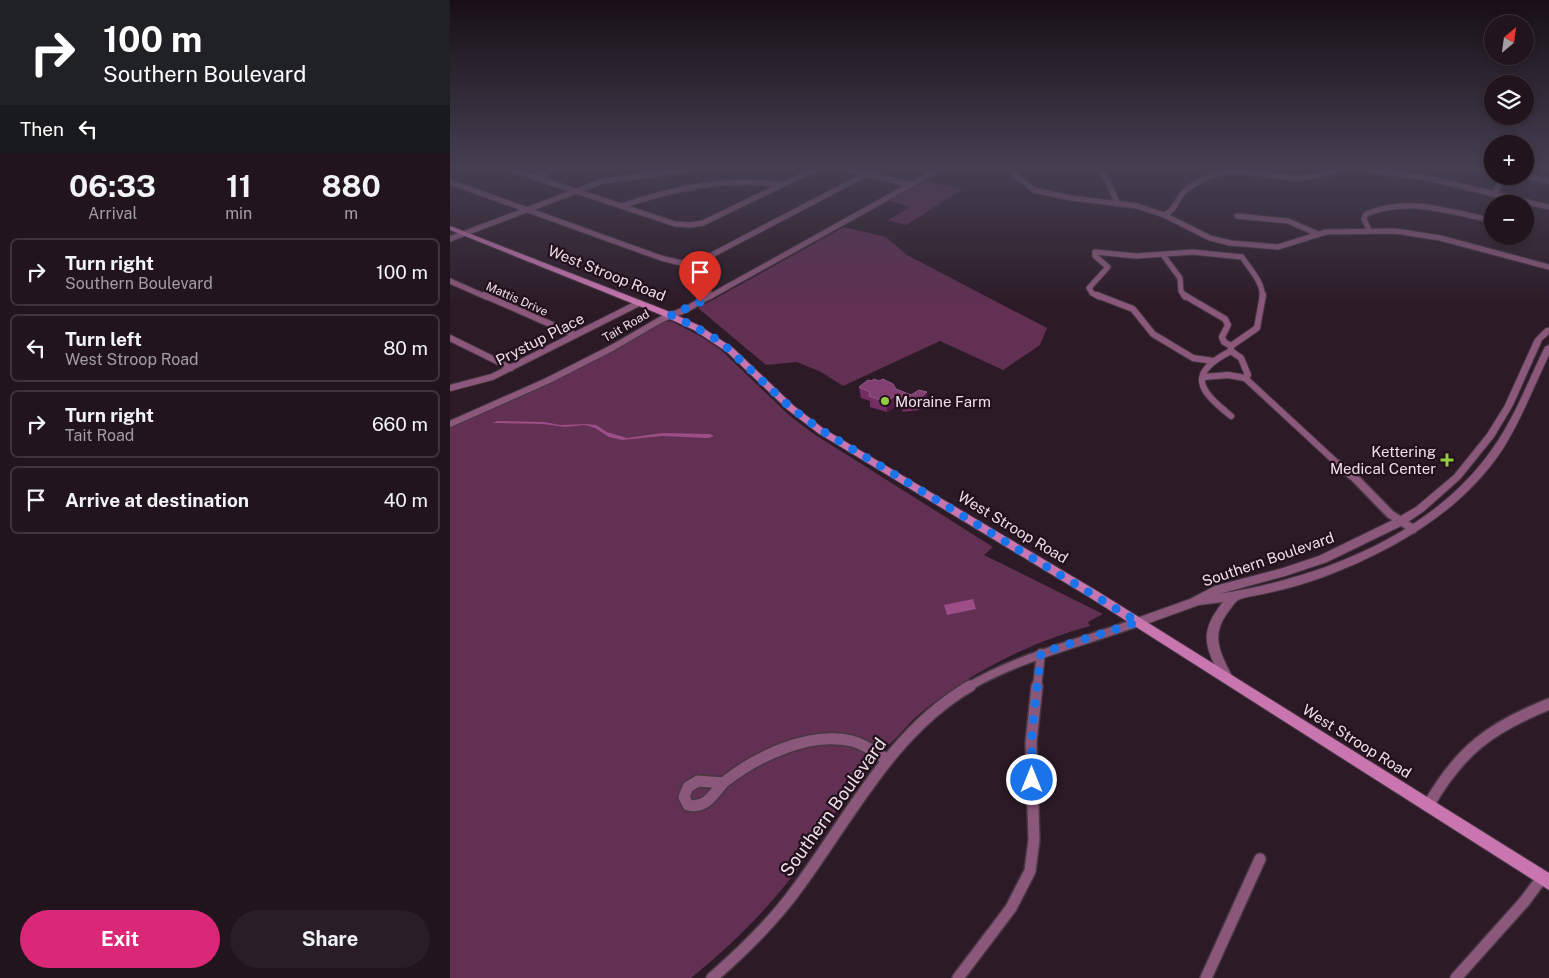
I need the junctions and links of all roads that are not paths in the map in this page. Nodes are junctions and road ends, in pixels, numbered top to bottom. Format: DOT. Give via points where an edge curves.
graph roads {
  1 [pos="516,214"];
  2 [pos="536,214"];
  3 [pos="645,214"];
  4 [pos="722,214"];
  5 [pos="791,214"];
  6 [pos="860,214"];
  7 [pos="1160,214"];
  8 [pos="1367,214"];
  9 [pos="1463,214"];
  10 [pos="1164,215"];
  11 [pos="1237,216"];
  12 [pos="1484,218"];
  13 [pos="450,228"];
  14 [pos="1368,230"];
  15 [pos="464,233"];
  16 [pos="1318,234"];
  17 [pos="450,238"];
  18 [pos="1252,246"];
  19 [pos="1163,255"];
  20 [pos="1242,256"];
  21 [pos="1549,267"];
  22 [pos="450,282"];
  23 [pos="639,303"];
  24 [pos="671,315"];
  25 [pos="1549,330"];
  26 [pos="575,335"];
  27 [pos="450,338"];
  28 [pos="1549,347"];
  29 [pos="1231,348"];
  30 [pos="1213,361"];
  31 [pos="511,368"];
  32 [pos="1204,376"];
  33 [pos="1245,378"];
  34 [pos="450,388"];
  35 [pos="1231,416"];
  36 [pos="450,424"];
  37 [pos="1401,522"];
  38 [pos="1413,529"];
  39 [pos="1234,597"];
  40 [pos="1194,602"];
  41 [pos="1138,622"];
  42 [pos="1041,653"];
  43 [pos="1227,678"];
  44 [pos="1549,704"];
  45 [pos="886,759"];
  46 [pos="723,783"];
  47 [pos="1428,806"];
  48 [pos="1260,859"];
  49 [pos="1546,880"];
  50 [pos="712,978"];
  51 [pos="958,978"];
  52 [pos="1206,978"];
  53 [pos="1456,978"];
  1 -- 15 [label="street"];
  2 -- 5 [label="street" via="681,263 704,259"];
  3 -- 4 [label="street" via="690,225"];
  6 -- 24 [label="street, Tait Road"];
  7 -- 10 [label="street"];
  8 -- 14 [label="street" via="1364,219"];
  9 -- 12 [label="street"];
  10 -- 18 [label="street" via="1216,240"];
  11 -- 16 [label="street" via="1281,220"];
  13 -- 15 [label="main road, West Stroop Road"];
  14 -- 16 [label="street"];
  14 -- 21 [label="street" via="1440,238"];
  15 -- 17 [label="street"];
  15 -- 23 [label="main road, West Stroop Road"];
  16 -- 18 [label="street" via="1284,246"];
  18 -- 20 [label="street"];
  19 -- 20 [label="street" via="1193,252"];
  19 -- 29 [label="street" via="1180,278 1180,291 1184,296 1225,319 1227,328 1222,337"];
  19 -- 30 [label="street" via="1095,252 1095,256 1108,267 1091,282 1089,288 1100,298 1133,309 1154,334 1193,358"];
  20 -- 29 [label="street" via="1259,283 1263,298 1257,328"];
  22 -- 26 [label="street, Mattis Drive"];
  23 -- 24 [label="main road, West Stroop Road"];
  23 -- 26 [label="street, Prystup Place"];
  24 -- 36 [label="street, Tait Road" via="555,377"];
  24 -- 41 [label="main road, West Stroop Road" via="721,342 791,408 821,430"];
  25 -- 37 [label="street, Southern Boulevard" via="1539,340 1509,405 1486,441 1457,477"];
  26 -- 31 [label="street, Prystup Place"];
  27 -- 31 [label="street"];
  28 -- 38 [label="street, Southern Boulevard" via="1524,403 1489,461 1447,504"];
  29 -- 30 [label="street"];
  29 -- 33 [label="street" via="1241,358 1248,375"];
  30 -- 32 [label="street"];
  31 -- 34 [label="street, Prystup Place" via="483,380"];
  32 -- 33 [label="street"];
  32 -- 35 [label="street" via="1203,389 1209,398"];
  33 -- 37 [label="street"];
  37 -- 38 [label="street"];
  37 -- 40 [label="street, Southern Boulevard" via="1323,559 1219,589"];
  38 -- 39 [label="street, Southern Boulevard" via="1365,555 1332,568"];
  39 -- 40 [label="street, Southern Boulevard"];
  39 -- 43 [label="street" via="1221,612 1211,635 1212,646"];
  40 -- 41 [label="street, Southern Boulevard"];
  41 -- 42 [label="street, Southern Boulevard"];
  41 -- 43 [label="main road, West Stroop Road"];
  42 -- 45 [label="street, Southern Boulevard" via="1002,667 961,691 922,722"];
  42 -- 51 [label="street" via="1031,744 1035,830 1032,866 1010,913"];
  43 -- 47 [label="main road, West Stroop Road"];
  44 -- 47 [label="street" via="1481,738 1454,765"];
  45 -- 46 [label="street" via="852,740 825,738 777,752"];
  45 -- 50 [label="street, Southern Boulevard" via="804,880 752,940"];
  47 -- 49 [label="main road, West Stroop Road"];
  48 -- 52 [label="street"];
  49 -- 53 [label="street"];
}
